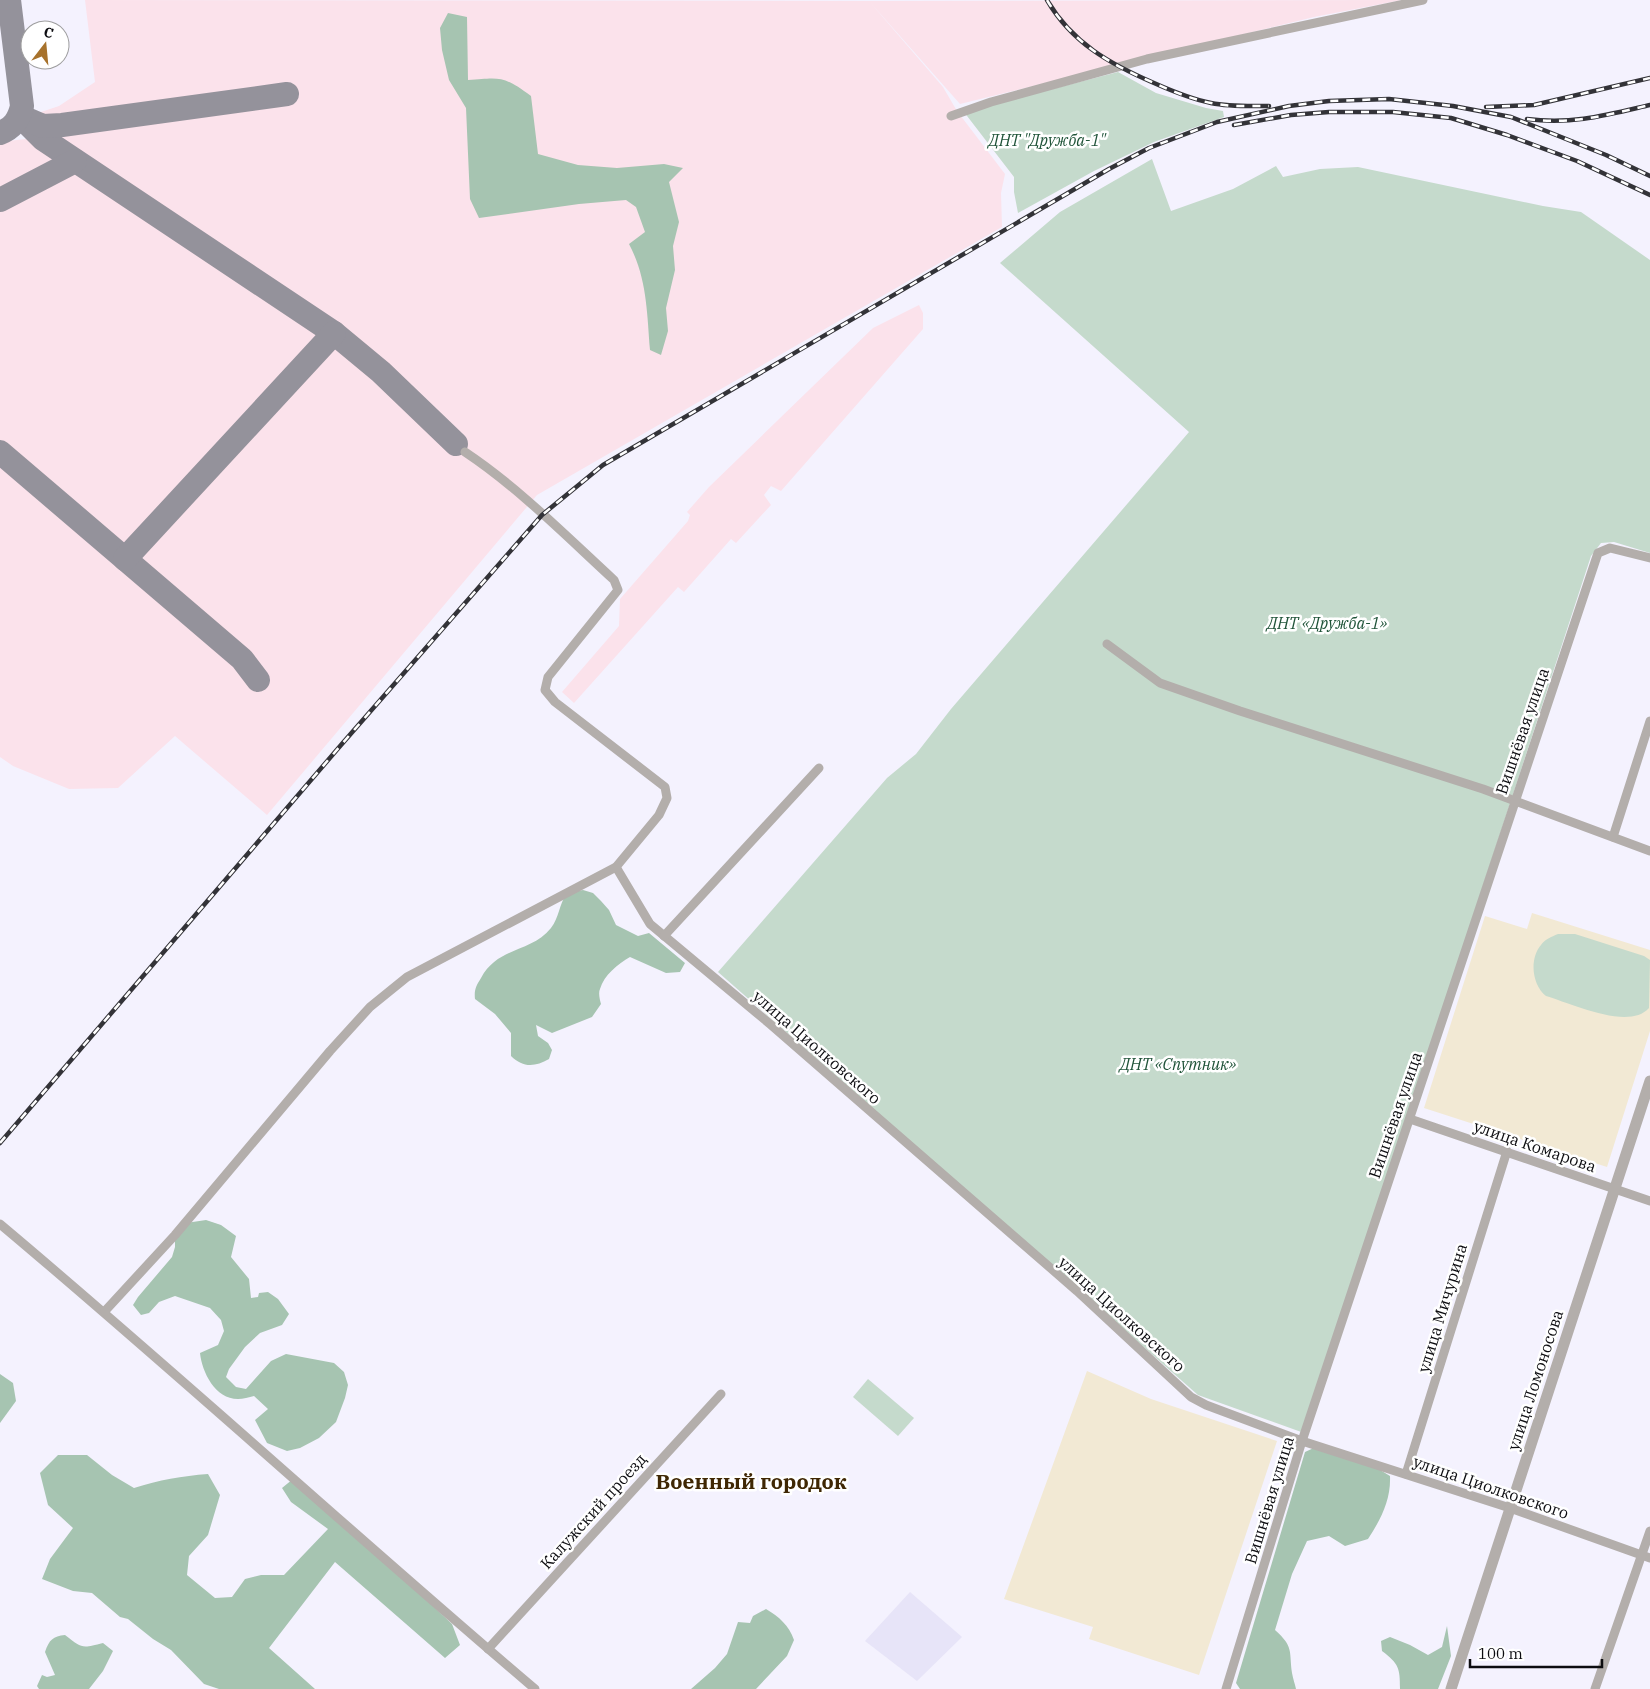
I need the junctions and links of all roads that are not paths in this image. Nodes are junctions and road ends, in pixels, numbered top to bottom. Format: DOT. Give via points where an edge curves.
graph roads {
  1 [pos="1422,0"];
  2 [pos="951,116"];
  3 [pos="465,452"];
  4 [pos="1650,558"];
  5 [pos="1107,644"];
  6 [pos="1650,721"];
  7 [pos="819,768"];
  8 [pos="1514,801"];
  9 [pos="1613,837"];
  10 [pos="1650,851"];
  11 [pos="616,867"];
  12 [pos="664,936"];
  13 [pos="1650,1081"];
  14 [pos="1410,1119"];
  15 [pos="1507,1151"];
  16 [pos="1615,1189"];
  17 [pos="1650,1201"];
  18 [pos="0,1224"];
  19 [pos="105,1312"];
  20 [pos="721,1394"];
  21 [pos="1302,1441"];
  22 [pos="1406,1474"];
  23 [pos="1510,1508"];
  24 [pos="1650,1531"];
  25 [pos="1646,1556"];
  26 [pos="488,1649"];
  27 [pos="535,1689"];
  28 [pos="1226,1689"];
  29 [pos="1451,1689"];
  30 [pos="1595,1689"];
  1 -- 2 [label="street" via="1147,59"];
  3 -- 11 [label="street" via="554,525 614,580 618,590 548,677 546,690 555,702 665,786 667,798 659,816"];
  4 -- 8 [label="street, Вишнёвая улица" via="1610,548 1598,553"];
  5 -- 8 [label="street" via="1160,683"];
  6 -- 9 [label="street"];
  7 -- 12 [label="street"];
  8 -- 9 [label="street"];
  8 -- 14 [label="street, Вишнёвая улица"];
  9 -- 10 [label="street"];
  11 -- 12 [label="street, улица Циолковского" via="650,924"];
  11 -- 19 [label="street" via="407,977 370,1007"];
  12 -- 21 [label="street, улица Циолковского" via="1070,1285 1191,1396 1206,1405"];
  13 -- 16 [label="street, улица Ломоносова"];
  14 -- 15 [label="street, улица Комарова"];
  14 -- 21 [label="street, Вишнёвая улица"];
  15 -- 16 [label="street, улица Комарова"];
  15 -- 22 [label="street, улица Мичурина"];
  16 -- 17 [label="street, улица Комарова"];
  16 -- 23 [label="street, улица Ломоносова"];
  18 -- 19 [label="street"];
  19 -- 26 [label="street"];
  20 -- 26 [label="street, Калужский проезд"];
  21 -- 22 [label="street, улица Циолковского"];
  21 -- 28 [label="street, Вишнёвая улица"];
  22 -- 23 [label="street, улица Циолковского"];
  23 -- 25 [label="street, улица Циолковского"];
  23 -- 29 [label="street, улица Ломоносова"];
  24 -- 25 [label="street"];
  25 -- 30 [label="street"];
  26 -- 27 [label="street"];
}
